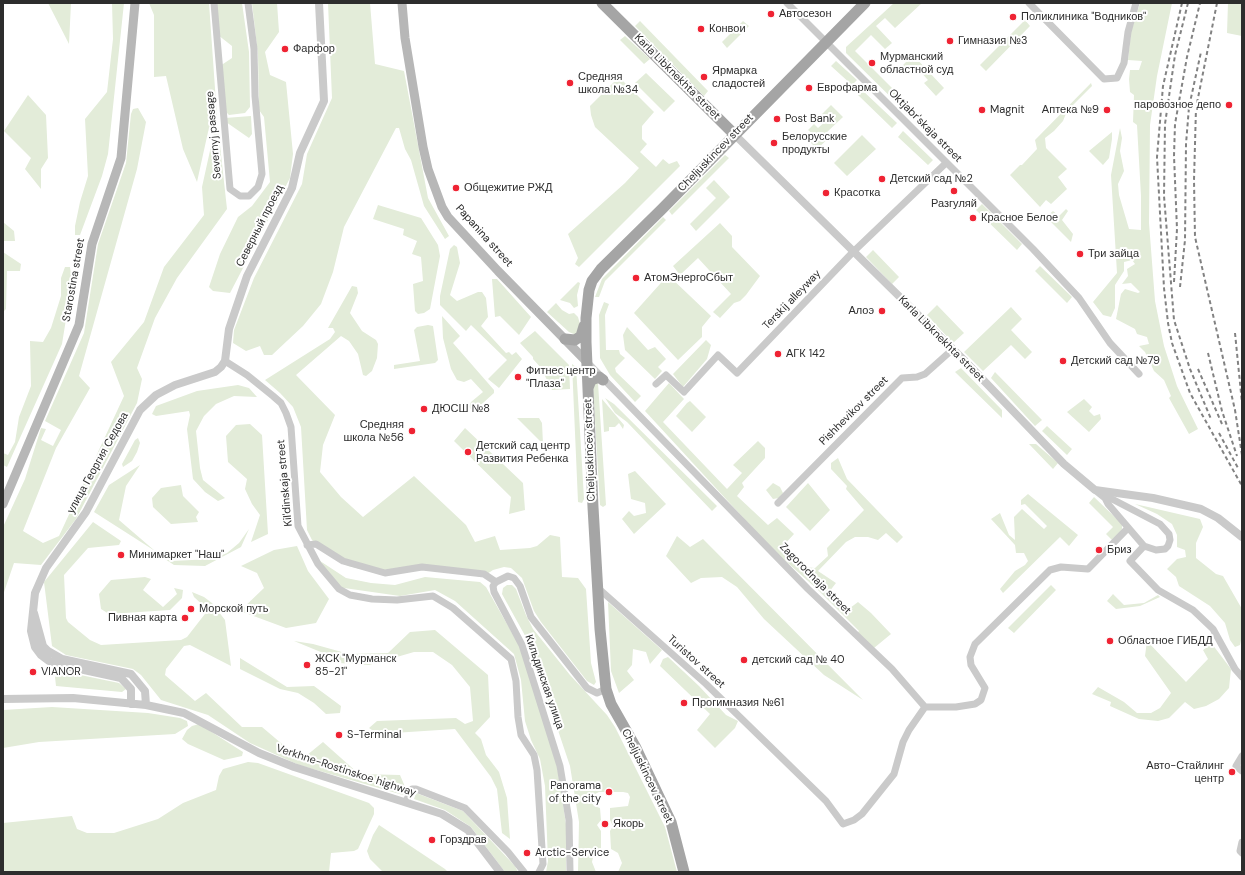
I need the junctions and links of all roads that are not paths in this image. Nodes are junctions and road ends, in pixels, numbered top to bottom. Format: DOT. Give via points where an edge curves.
graph roads {
  1 [pos="134,3"];
  2 [pos="214,3"];
  3 [pos="248,3"];
  4 [pos="318,3"];
  5 [pos="602,3"];
  6 [pos="787,3"];
  7 [pos="865,3"];
  8 [pos="1029,3"];
  9 [pos="1136,3"];
  10 [pos="403,4"];
  11 [pos="825,42"];
  12 [pos="734,134"];
  13 [pos="946,163"];
  14 [pos="853,252"];
  15 [pos="586,318"];
  16 [pos="565,339"];
  17 [pos="953,349"];
  18 [pos="225,360"];
  19 [pos="587,362"];
  20 [pos="1139,374"];
  21 [pos="603,380"];
  22 [pos="656,384"];
  23 [pos="588,389"];
  24 [pos="1095,490"];
  25 [pos="1105,498"];
  26 [pos="778,503"];
  27 [pos="3,504"];
  28 [pos="1128,528"];
  29 [pos="1242,536"];
  30 [pos="307,545"];
  31 [pos="1144,546"];
  32 [pos="496,582"];
  33 [pos="598,588"];
  34 [pos="33,611"];
  35 [pos="1242,677"];
  36 [pos="606,690"];
  37 [pos="3,699"];
  38 [pos="131,704"];
  39 [pos="146,705"];
  40 [pos="925,707"];
  41 [pos="1242,756"];
  42 [pos="1242,771"];
  43 [pos="406,802"];
  44 [pos="1242,842"];
  45 [pos="1241,852"];
  46 [pos="500,872"];
  47 [pos="524,872"];
  48 [pos="539,872"];
  49 [pos="570,872"];
  50 [pos="684,872"];
  1 -- 27 [label="main road, Starostina street" via="121,158 92,244 79,325"];
  2 -- 3 [label="street, Severnyj passage" via="230,188 240,196 249,196 258,187 262,174 255,96 254,49"];
  4 -- 18 [label="street, Северный проезд" via="324,102 300,152 292,188 247,276 228,329"];
  5 -- 12 [label="main road, Karla Libknekhta street"];
  6 -- 11 [label="street, Oktjabr'skaja street"];
  7 -- 11 [label="main road, Cheljuskincev street"];
  8 -- 9 [label="street" via="1104,79 1117,78 1124,63 1128,32"];
  10 -- 16 [label="main road, Papanina street" via="406,44 422,147 442,207 498,271"];
  11 -- 12 [label="main road, Cheljuskincev street"];
  11 -- 13 [label="street, Oktjabr'skaja street"];
  12 -- 14 [label="street, Karla Libknekhta street"];
  12 -- 15 [label="main road, Cheljuskincev street" via="600,269 589,290"];
  13 -- 14 [label="street, Terskij alleyway"];
  13 -- 20 [label="street, Oktjabr'skaja street" via="1030,245 1079,298 1110,343"];
  14 -- 17 [label="street, Karla Libknekhta street"];
  14 -- 22 [label="street, Terskij alleyway" via="737,373 718,354 684,392 666,375"];
  15 -- 16 [label="main road" via="581,336 575,340"];
  15 -- 19 [label="main road, Cheljuskincev street"];
  16 -- 19 [label="main road, Papanina street"];
  17 -- 24 [label="street, Karla Libknekhta street" via="1064,464"];
  17 -- 26 [label="street, Pishhevikov street" via="925,374 902,378"];
  18 -- 30 [label="street, Kil'dinskaja street" via="247,374 281,403 289,420 297,519"];
  18 -- 34 [label="street, улица Георгия Седова" via="215,372 175,385 156,395 140,410 86,512 46,568 35,593"];
  19 -- 21 [label="street, Zagorodnaja street"];
  19 -- 23 [label="main road, Cheljuskincev street"];
  21 -- 23 [label="main road" via="590,380"];
  21 -- 40 [label="street, Zagorodnaja street" via="639,413 808,589 892,669"];
  23 -- 33 [label="main road, Cheljuskincev street"];
  24 -- 25 [label="street, Karla Libknekhta street"];
  24 -- 29 [label="street" via="1152,498 1201,509"];
  25 -- 28 [label="street, Karla Libknekhta street"];
  25 -- 31 [label="street" via="1150,518 1170,534 1170,543 1165,549 1156,550"];
  28 -- 31 [label="street, Karla Libknekhta street"];
  28 -- 40 [label="street" via="1088,569 1061,567 1050,570 975,644 971,649 971,665 985,688 982,700 975,704"];
  30 -- 32 [label="street" via="316,544 342,561 385,573 422,567 484,574"];
  30 -- 48 [label="street, Kil'dinskaja street" via="318,564 339,589 350,595 372,599 397,600 433,596 453,608 511,659 516,681 521,735 534,755 537,770 543,864"];
  31 -- 35 [label="street" via="1130,561 1158,590 1193,610 1213,629"];
  32 -- 36 [label="street" via="508,576 514,578 520,586 531,617 587,688 597,693"];
  32 -- 49 [label="street, Кильдинская улица" via="493,586 494,592 522,645 560,766 569,820"];
  33 -- 36 [label="main road, Cheljuskincev street"];
  33 -- 40 [label="street, Turistov street" via="706,684 826,801 843,824 862,814 894,774 903,742"];
  34 -- 38 [label="street, улица Георгия Седова" via="32,638 35,647 45,659 121,678 131,689"];
  34 -- 39 [label="street, улица Георгия Седова" via="43,646 48,651 62,659 131,674 145,691"];
  36 -- 50 [label="main road, Cheljuskincev street" via="670,822"];
  37 -- 38 [label="street, Verkhne-Rostinskoe highway" via="73,698"];
  38 -- 39 [label="street, Verkhne-Rostinskoe highway"];
  39 -- 43 [label="street, Verkhne-Rostinskoe highway" via="184,713 258,753 294,767"];
  41 -- 42 [label="street" via="1236,766"];
  43 -- 46 [label="street, Verkhne-Rostinskoe highway" via="442,814 462,825"];
  43 -- 47 [label="street" via="412,789 416,789 465,808"];
  44 -- 45 [label="street"];
}
